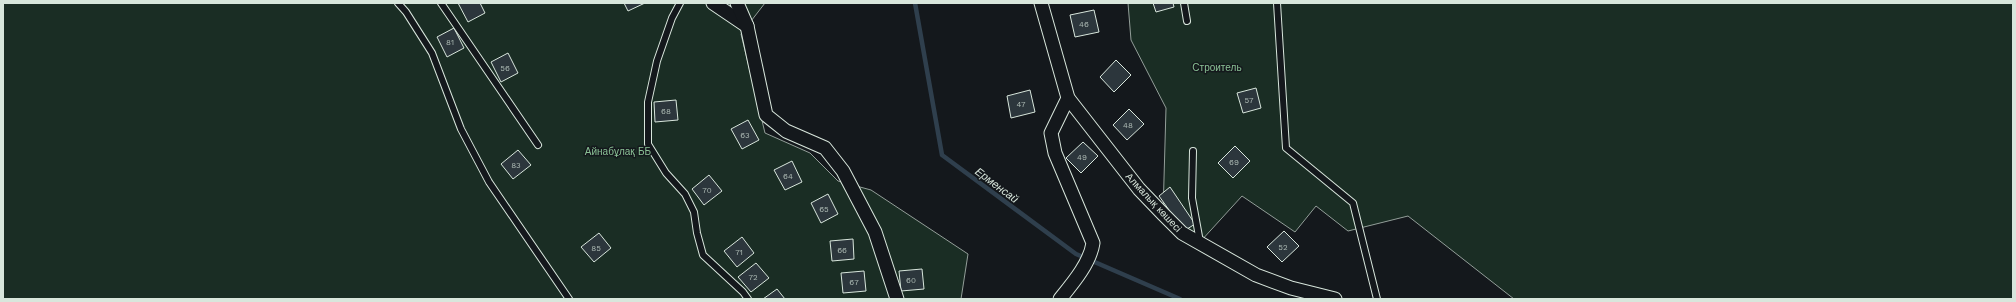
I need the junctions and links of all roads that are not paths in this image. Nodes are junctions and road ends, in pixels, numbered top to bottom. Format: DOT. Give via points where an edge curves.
graph roads {
  1 [pos="398,3"];
  2 [pos="441,3"];
  3 [pos="680,3"];
  4 [pos="713,3"];
  5 [pos="737,3"];
  6 [pos="1041,3"];
  7 [pos="1184,3"];
  8 [pos="1277,3"];
  9 [pos="1187,21"];
  10 [pos="747,26"];
  11 [pos="1068,98"];
  12 [pos="538,145"];
  13 [pos="1193,151"];
  14 [pos="1200,242"];
  15 [pos="569,299"];
  16 [pos="748,299"];
  17 [pos="897,299"];
  18 [pos="1060,299"];
  19 [pos="1335,299"];
  20 [pos="1376,299"];
  1 -- 15 [label="lane" via="432,53 461,129 489,182"];
  2 -- 12 [label="lane"];
  3 -- 16 [label="lane" via="657,61 648,102 648,144 666,173 685,194 694,212 703,255"];
  4 -- 10 [label="street"];
  5 -- 10 [label="street"];
  6 -- 11 [label="street, Алмалық көшесі"];
  7 -- 9 [label="lane"];
  8 -- 20 [label="lane" via="1286,148 1353,203"];
  10 -- 17 [label="street" via="766,115 786,131 825,148 843,171 875,232"];
  11 -- 14 [label="street, Алмалық көшесі" via="1139,189 1182,233"];
  11 -- 18 [label="street" via="1051,133 1055,154 1093,242 1078,275"];
  13 -- 14 [label="lane" via="1192,198"];
  14 -- 19 [label="street, Алмалық көшесі" via="1256,275 1291,288"];
}
